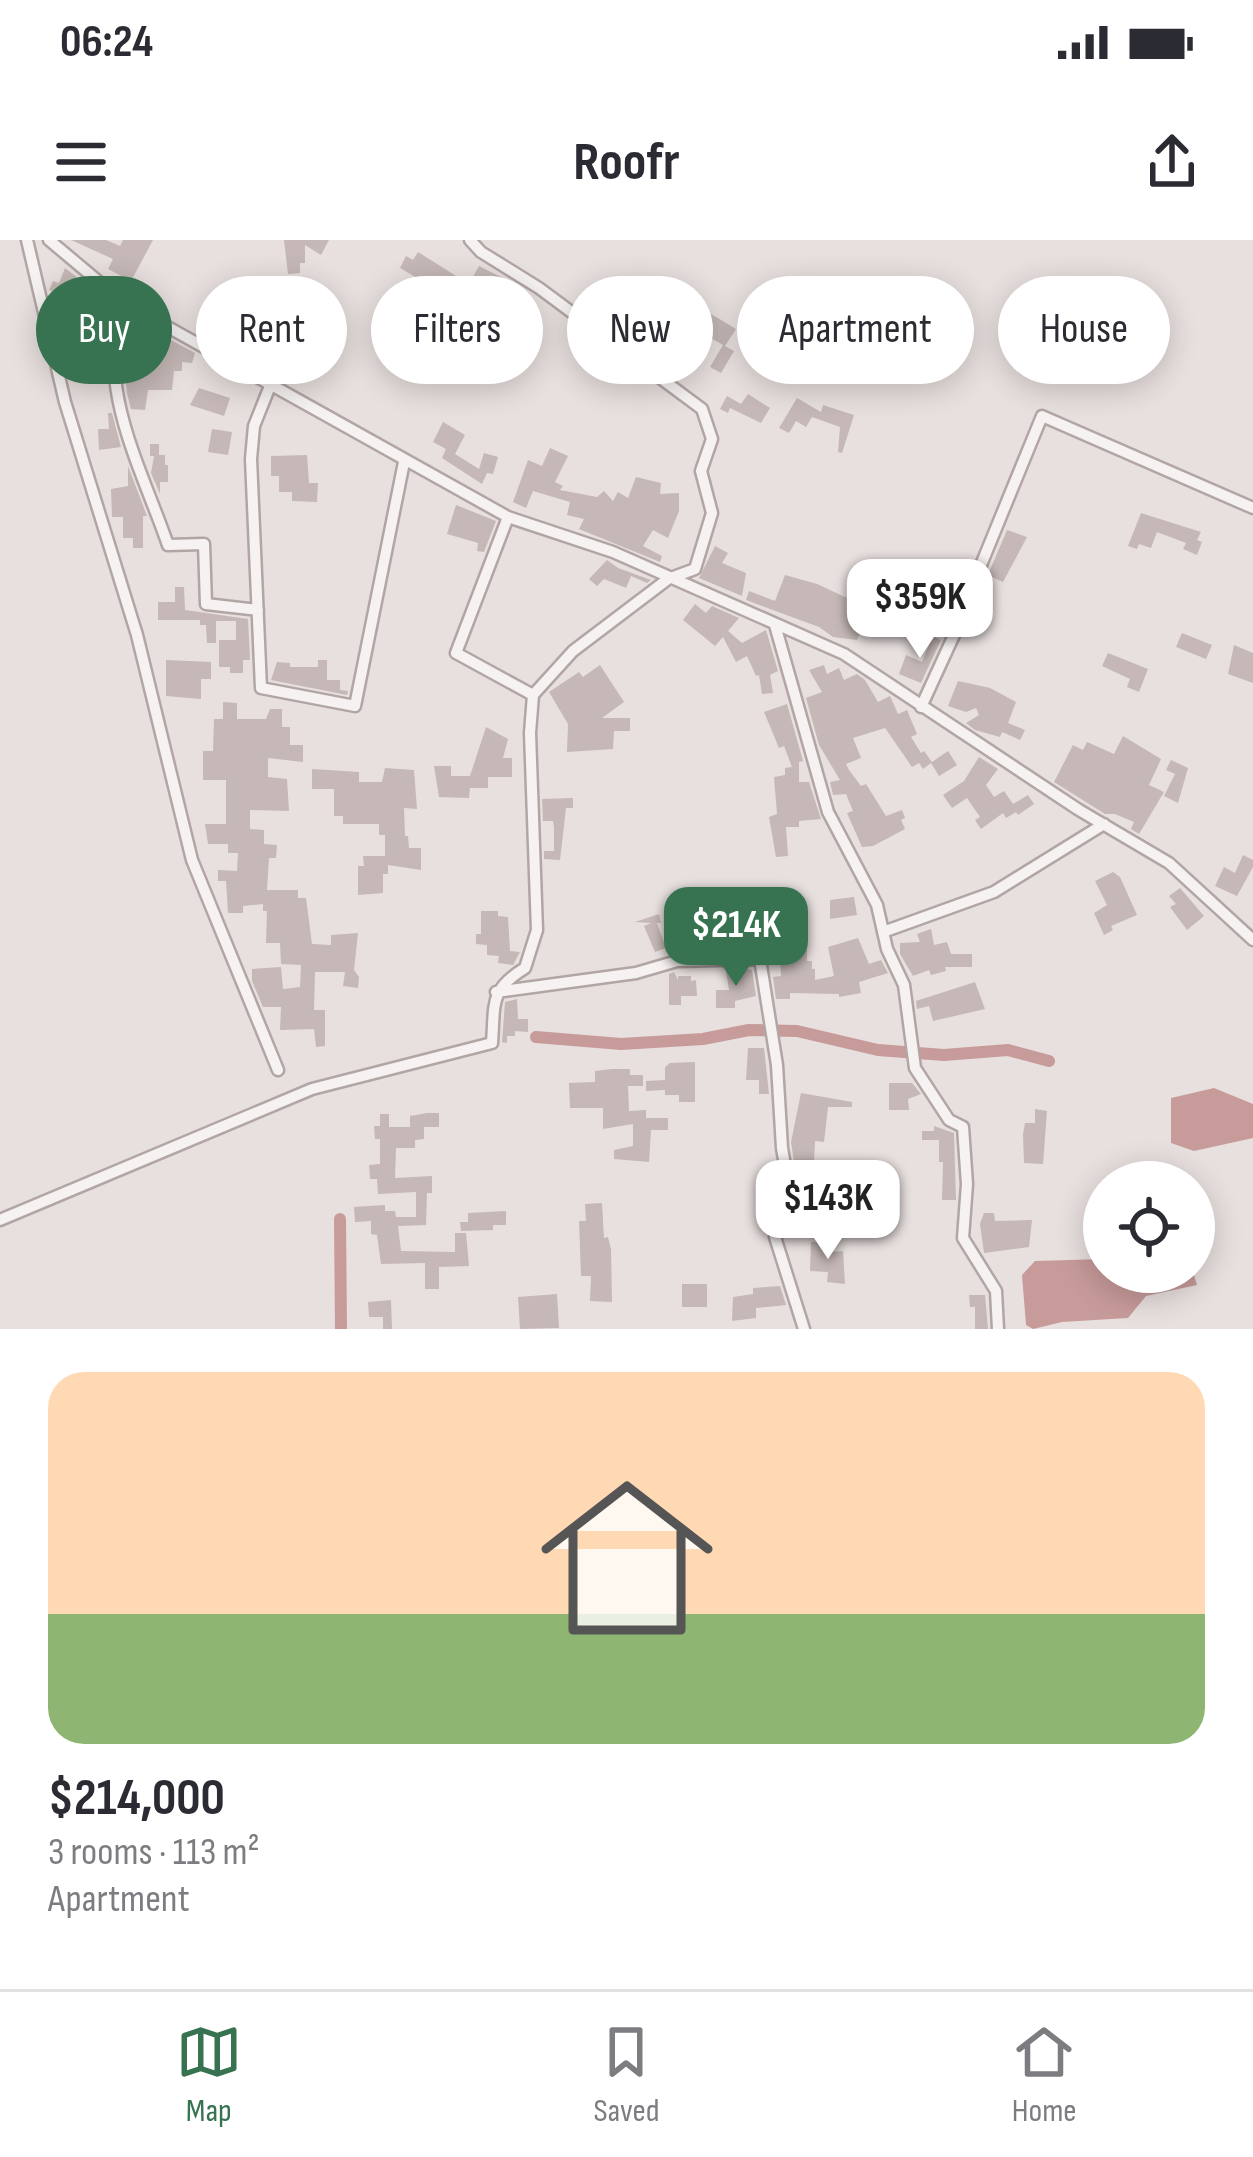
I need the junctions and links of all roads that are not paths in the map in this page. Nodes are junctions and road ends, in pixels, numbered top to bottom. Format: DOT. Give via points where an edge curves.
graph roads {
  1 [pos="27,240"];
  2 [pos="49,240"];
  3 [pos="470,240"];
  4 [pos="92,276"];
  5 [pos="172,330"];
  6 [pos="114,384"];
  7 [pos="270,386"];
  8 [pos="404,462"];
  9 [pos="1253,508"];
  10 [pos="508,518"];
  11 [pos="668,579"];
  12 [pos="258,610"];
  13 [pos="775,626"];
  14 [pos="533,695"];
  15 [pos="921,707"];
  16 [pos="1104,824"];
  17 [pos="884,932"];
  18 [pos="1253,940"];
  19 [pos="496,992"];
  20 [pos="278,1070"];
  21 [pos="0,1220"];
  22 [pos="804,1329"];
  23 [pos="998,1329"];
  1 -- 20 [label="street" via="192,860"];
  2 -- 4 [label="street"];
  3 -- 11 [label="street" via="702,409 712,439 701,471 712,513 695,569"];
  5 -- 7 [label="street"];
  6 -- 12 [label="street" via="168,545 204,544 206,604"];
  7 -- 8 [label="street"];
  7 -- 12 [label="street" via="251,459"];
  8 -- 10 [label="street"];
  8 -- 12 [label="street" via="355,706 261,688"];
  9 -- 15 [label="street" via="1042,416"];
  10 -- 11 [label="street"];
  10 -- 14 [label="street" via="456,653"];
  11 -- 13 [label="street"];
  11 -- 14 [label="street" via="573,651"];
  13 -- 15 [label="street" via="844,654"];
  13 -- 17 [label="street" via="828,812"];
  14 -- 19 [label="street" via="537,930 525,968"];
  15 -- 16 [label="street"];
  16 -- 17 [label="street" via="994,892"];
  16 -- 18 [label="street" via="1169,863"];
  17 -- 23 [label="street" via="904,985 912,1058 949,1120 962,1127 963,1238 996,1291"];
  19 -- 21 [label="street" via="492,1043 312,1090"];
  19 -- 22 [label="street" via="677,961 760,959 794,1218 775,1237"];
}
